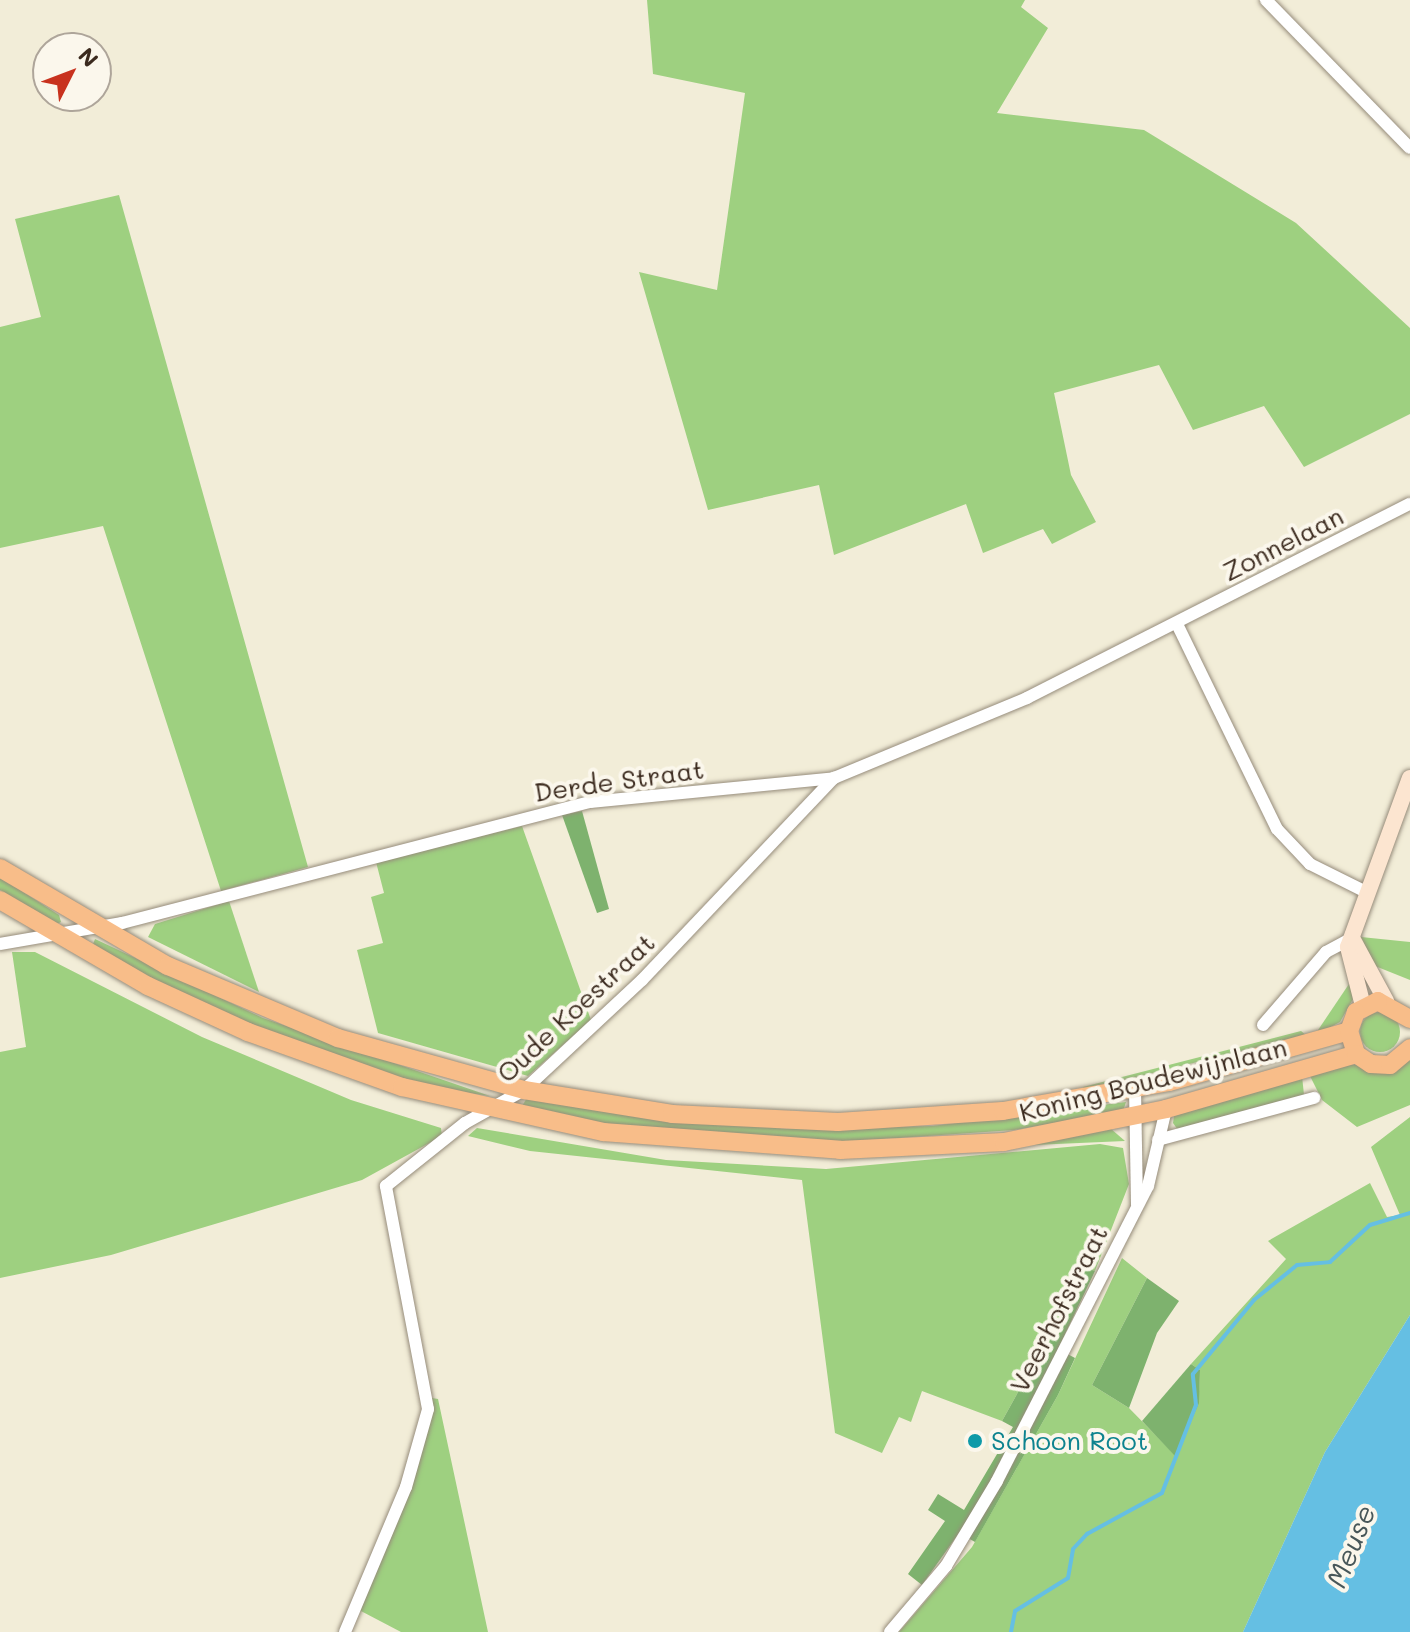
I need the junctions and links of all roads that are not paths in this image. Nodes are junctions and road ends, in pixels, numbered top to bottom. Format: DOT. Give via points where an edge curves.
graph roads {
  1 [pos="1266,0"];
  2 [pos="1410,148"];
  3 [pos="1410,504"];
  4 [pos="1177,624"];
  5 [pos="834,778"];
  6 [pos="1410,778"];
  7 [pos="0,868"];
  8 [pos="1366,892"];
  9 [pos="0,900"];
  10 [pos="96,927"];
  11 [pos="55,936"];
  12 [pos="1352,938"];
  13 [pos="0,944"];
  14 [pos="1363,1006"];
  15 [pos="1402,1009"];
  16 [pos="1263,1025"];
  17 [pos="1349,1031"];
  18 [pos="1410,1048"];
  19 [pos="1356,1054"];
  20 [pos="1135,1089"];
  21 [pos="524,1090"];
  22 [pos="1314,1098"];
  23 [pos="1166,1109"];
  24 [pos="492,1111"];
  25 [pos="1130,1116"];
  26 [pos="1158,1140"];
  27 [pos="1137,1205"];
  28 [pos="345,1632"];
  29 [pos="890,1632"];
  1 -- 2 [label="street"];
  3 -- 4 [label="street, Zonnelaan"];
  4 -- 5 [label="street, Derde Straat" via="944,735"];
  4 -- 8 [label="street" via="1277,829 1310,864"];
  5 -- 10 [label="street, Derde Straat" via="591,802"];
  5 -- 21 [label="street, Oude Koestraat" via="642,980"];
  6 -- 8 [label="street"];
  7 -- 10 [label="main road, Koning Boudewijnlaan"];
  8 -- 12 [label="street"];
  9 -- 11 [label="main road, Koning Boudewijnlaan"];
  10 -- 11 [label="street, Derde Straat"];
  10 -- 21 [label="main road, Koning Boudewijnlaan" via="323,1033"];
  11 -- 13 [label="street, Derde Straat"];
  11 -- 24 [label="main road, Koning Boudewijnlaan" via="248,1032"];
  12 -- 14 [label="street" via="1348,954"];
  12 -- 15 [label="street"];
  12 -- 16 [label="street" via="1329,949"];
  14 -- 15 [label="main road"];
  14 -- 17 [label="main road"];
  17 -- 19 [label="main road"];
  17 -- 20 [label="main road, Koning Boudewijnlaan"];
  18 -- 19 [label="main road" via="1380,1066"];
  19 -- 23 [label="main road, Koning Boudewijnlaan"];
  20 -- 21 [label="main road, Koning Boudewijnlaan" via="1003,1111 838,1122 672,1114"];
  20 -- 25 [label="street, Veerhofstraat"];
  21 -- 24 [label="street, Oude Koestraat"];
  22 -- 26 [label="street"];
  23 -- 25 [label="main road, Koning Boudewijnlaan"];
  23 -- 26 [label="street, Veerhofstraat"];
  24 -- 25 [label="main road, Koning Boudewijnlaan" via="697,1143 840,1150 1036,1138"];
  24 -- 28 [label="street, Oude Koestraat" via="386,1186 428,1409 406,1487"];
  25 -- 27 [label="street, Veerhofstraat"];
  26 -- 27 [label="street, Veerhofstraat"];
  27 -- 29 [label="street, Veerhofstraat" via="963,1541"];
}
